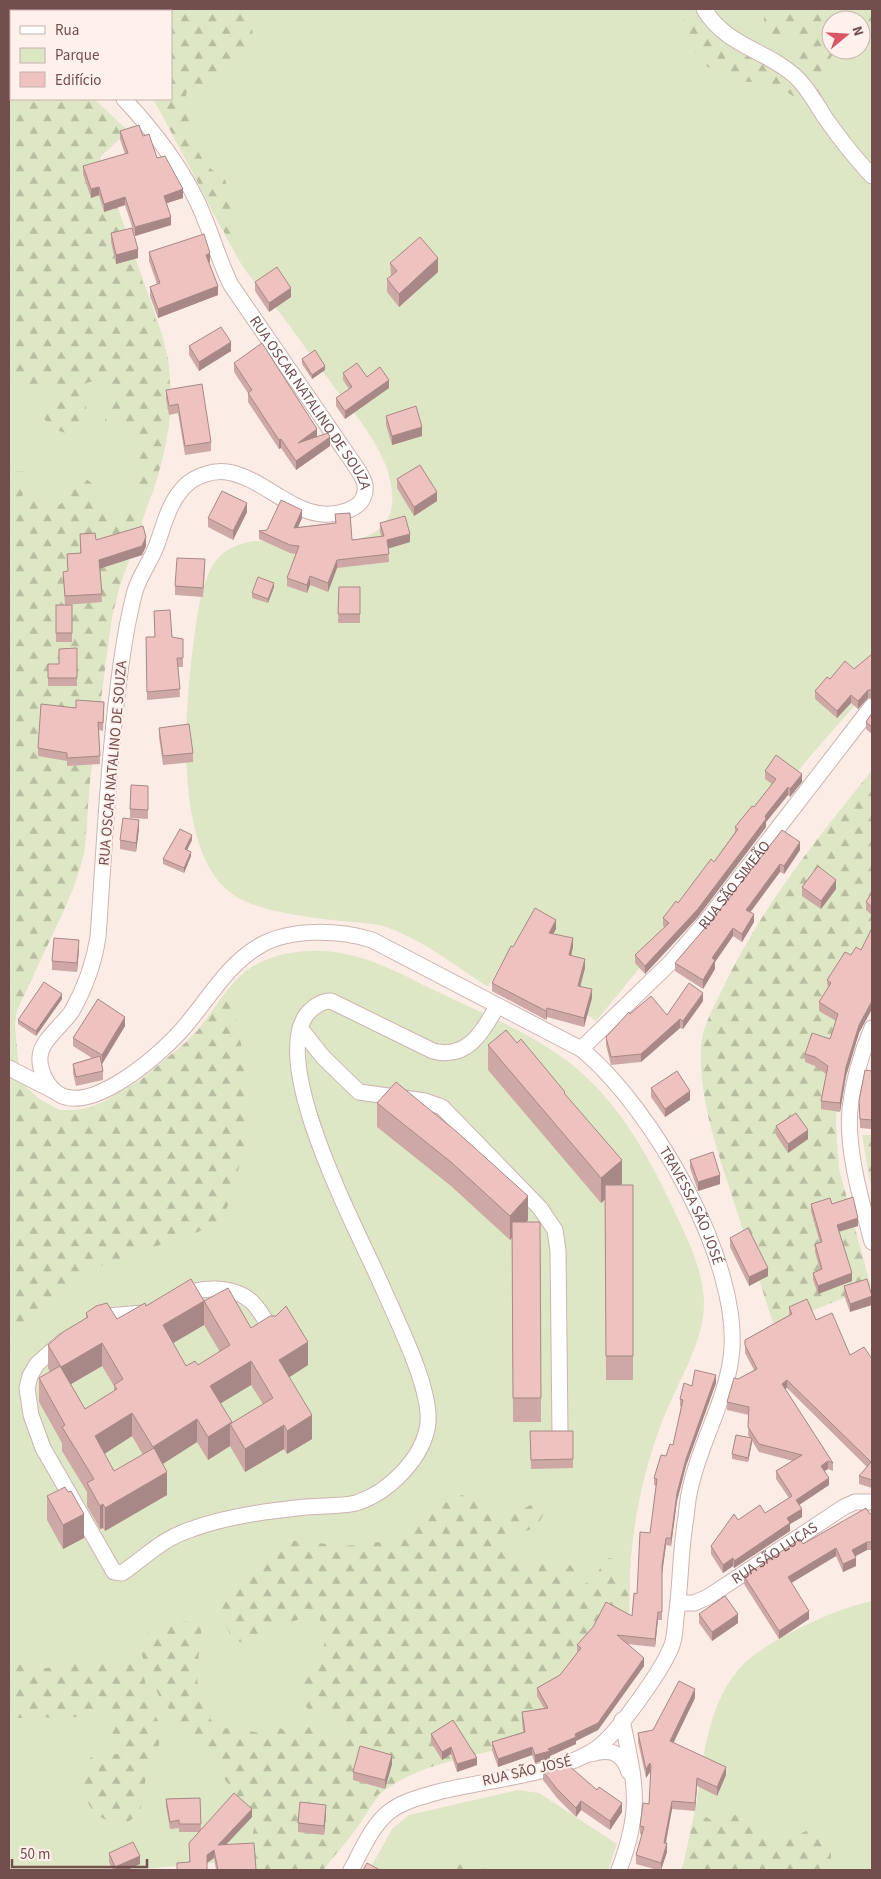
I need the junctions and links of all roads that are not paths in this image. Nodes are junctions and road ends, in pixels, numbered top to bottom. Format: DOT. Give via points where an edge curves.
graph roads {
  1 [pos="704,9"];
  2 [pos="125,100"];
  3 [pos="872,176"];
  4 [pos="872,706"];
  5 [pos="497,1006"];
  6 [pos="300,1028"];
  7 [pos="872,1028"];
  8 [pos="581,1049"];
  9 [pos="9,1068"];
  10 [pos="54,1091"];
  11 [pos="872,1242"];
  12 [pos="272,1331"];
  13 [pos="560,1431"];
  14 [pos="872,1502"];
  15 [pos="678,1603"];
  16 [pos="622,1720"];
  17 [pos="585,1756"];
  18 [pos="636,1795"];
  19 [pos="350,1870"];
  20 [pos="619,1870"];
  1 -- 3 [label="street" via="736,42 781,64 795,76 809,90 851,153"];
  2 -- 10 [label="street, RUA OSCAR NATALINO DE SOUZA" via="173,160 196,199 230,285 364,479 365,492 363,500 354,508 320,515 297,507 243,477 217,472 206,474 186,486 170,508 136,589 129,618 112,734 95,956 71,1013 40,1052 42,1072"];
  4 -- 8 [label="street, RUA SÃO SIMEÃO" via="719,906 670,964"];
  5 -- 6 [label="street" via="476,1040 464,1049 449,1053 433,1051 331,1001 323,1001 309,1011"];
  5 -- 8 [label="street, TRAVESSA SÃO JOSÉ"];
  5 -- 10 [label="street, TRAVESSA SÃO JOSÉ" via="387,946 346,934 300,935 271,940 235,964 171,1042 132,1073 87,1097 67,1098"];
  6 -- 12 [label="street" via="296,1047 313,1128 324,1160 383,1288 426,1397 428,1425 422,1444 414,1459 388,1485 356,1502 289,1509 193,1528 158,1545 122,1573 114,1572 40,1443 28,1399 28,1382 33,1369 77,1330 101,1318 136,1315 202,1289 236,1293 255,1306"];
  6 -- 13 [label="street" via="323,1057 359,1092 425,1101 442,1107 524,1189 550,1221 558,1251"];
  7 -- 11 [label="street" via="859,1062 850,1121 856,1169"];
  8 -- 15 [label="street, TRAVESSA SÃO JOSÉ" via="611,1077 661,1142 714,1252 731,1311 733,1334 726,1381 691,1485 683,1534"];
  9 -- 10 [label="street"];
  14 -- 15 [label="street, RUA SÃO LUCAS" via="855,1502 844,1507 708,1598 694,1603"];
  15 -- 16 [label="street, RUA SÃO JOSÉ" via="672,1645 655,1676"];
  16 -- 17 [label="street, RUA SÃO JOSÉ" via="612,1734"];
  16 -- 18 [label="street"];
  17 -- 18 [label="street" via="604,1750 619,1755 627,1767"];
  17 -- 19 [label="street, RUA SÃO JOSÉ" via="566,1764 445,1790 406,1802 383,1817"];
  18 -- 20 [label="street" via="634,1826"];
}
